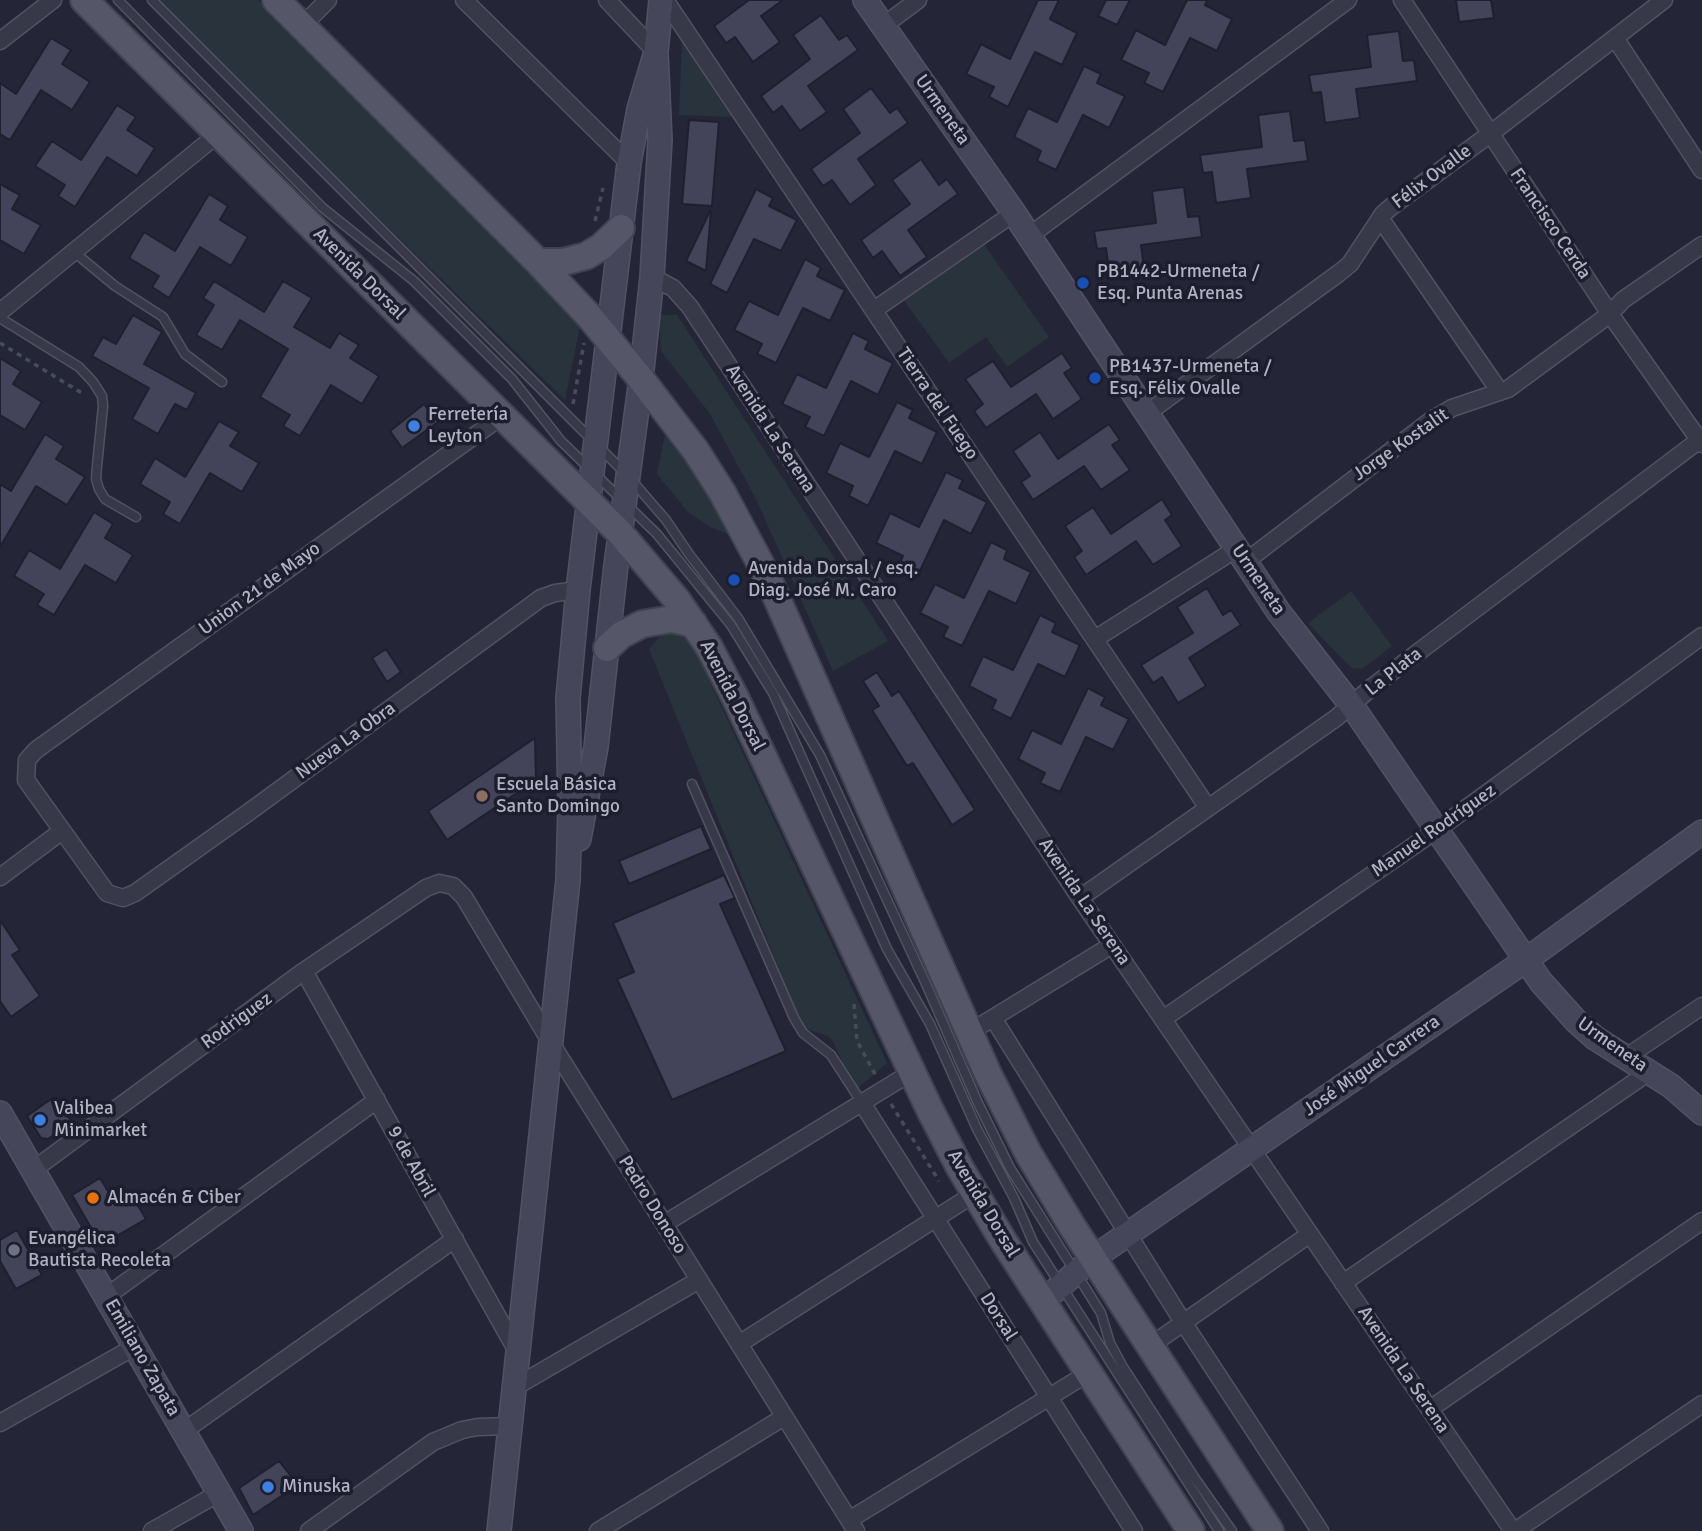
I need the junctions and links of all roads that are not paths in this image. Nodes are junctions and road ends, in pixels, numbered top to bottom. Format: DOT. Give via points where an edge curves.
graph roads {
  1 [pos="53,0"];
  2 [pos="84,0"];
  3 [pos="118,0"];
  4 [pos="152,0"];
  5 [pos="276,0"];
  6 [pos="328,0"];
  7 [pos="464,0"];
  8 [pos="607,0"];
  9 [pos="663,0"];
  10 [pos="865,0"];
  11 [pos="918,0"];
  12 [pos="1348,0"];
  13 [pos="1402,0"];
  14 [pos="1664,0"];
  15 [pos="302,26"];
  16 [pos="883,26"];
  17 [pos="1615,38"];
  18 [pos="0,41"];
  19 [pos="656,52"];
  20 [pos="218,134"];
  21 [pos="1490,134"];
  22 [pos="629,163"];
  23 [pos="1702,170"];
  24 [pos="1014,213"];
  25 [pos="1380,218"];
  26 [pos="621,228"];
  27 [pos="1029,236"];
  28 [pos="1702,245"];
  29 [pos="74,252"];
  30 [pos="538,262"];
  31 [pos="653,277"];
  32 [pos="874,310"];
  33 [pos="0,312"];
  34 [pos="1610,314"];
  35 [pos="0,318"];
  36 [pos="607,337"];
  37 [pos="641,379"];
  38 [pos="222,382"];
  39 [pos="1500,392"];
  40 [pos="1146,414"];
  41 [pos="502,416"];
  42 [pos="1701,440"];
  43 [pos="595,442"];
  44 [pos="592,469"];
  45 [pos="628,476"];
  46 [pos="625,500"];
  47 [pos="588,501"];
  48 [pos="136,517"];
  49 [pos="620,533"];
  50 [pos="1241,555"];
  51 [pos="578,590"];
  52 [pos="694,624"];
  53 [pos="1702,636"];
  54 [pos="1095,639"];
  55 [pos="607,648"];
  56 [pos="1352,706"];
  57 [pos="692,785"];
  58 [pos="1208,808"];
  59 [pos="1438,830"];
  60 [pos="62,831"];
  61 [pos="1702,832"];
  62 [pos="0,877"];
  63 [pos="568,880"];
  64 [pos="446,884"];
  65 [pos="1080,898"];
  66 [pos="1112,945"];
  67 [pos="1526,960"];
  68 [pos="304,971"];
  69 [pos="1702,1006"];
  70 [pos="993,1018"];
  71 [pos="1163,1019"];
  72 [pos="970,1032"];
  73 [pos="551,1043"];
  74 [pos="1625,1058"];
  75 [pos="1649,1072"];
  76 [pos="912,1073"];
  77 [pos="377,1100"];
  78 [pos="862,1103"];
  79 [pos="0,1113"];
  80 [pos="1702,1113"];
  81 [pos="1252,1149"];
  82 [pos="33,1170"];
  83 [pos="974,1194"];
  84 [pos="935,1219"];
  85 [pos="1702,1221"];
  86 [pos="664,1224"];
  87 [pos="1128,1234"];
  88 [pos="1310,1234"];
  89 [pos="454,1239"];
  90 [pos="1068,1279"];
  91 [pos="699,1280"];
  92 [pos="1343,1283"];
  93 [pos="107,1296"];
  94 [pos="1183,1322"];
  95 [pos="739,1344"];
  96 [pos="136,1346"];
  97 [pos="1150,1346"];
  98 [pos="518,1353"];
  99 [pos="1090,1372"];
  100 [pos="514,1387"];
  101 [pos="1048,1398"];
  102 [pos="1702,1404"];
  103 [pos="1430,1409"];
  104 [pos="784,1417"];
  105 [pos="0,1423"];
  106 [pos="510,1426"];
  107 [pos="184,1431"];
  108 [pos="219,1493"];
  109 [pos="853,1526"];
  110 [pos="152,1531"];
  111 [pos="241,1531"];
  112 [pos="309,1531"];
  113 [pos="499,1531"];
  114 [pos="598,1531"];
  115 [pos="1134,1531"];
  116 [pos="1191,1531"];
  117 [pos="1219,1531"];
  118 [pos="1232,1531"];
  119 [pos="1270,1531"];
  120 [pos="1321,1531"];
  121 [pos="1514,1531"];
  1 -- 18 [label="street"];
  2 -- 20 [label="main road, Avenida Dorsal"];
  3 -- 44 [label="lane" via="323,208 414,281 512,379 553,431"];
  4 -- 43 [label="lane"];
  5 -- 15 [label="main road, Avenida Dorsal"];
  6 -- 15 [label="street"];
  7 -- 22 [label="street"];
  8 -- 19 [label="street"];
  9 -- 19 [label="street"];
  9 -- 32 [label="street, Tierra del Fuego"];
  10 -- 16 [label="street, Urmeneta"];
  11 -- 16 [label="street"];
  12 -- 27 [label="street"];
  13 -- 21 [label="street, Francisco Cerda"];
  14 -- 17 [label="street, Félix Ovalle"];
  15 -- 30 [label="main road, Avenida Dorsal"];
  16 -- 24 [label="street, Urmeneta"];
  17 -- 21 [label="street, Félix Ovalle"];
  17 -- 23 [label="street"];
  19 -- 22 [label="street"];
  19 -- 31 [label="street" via="660,140"];
  20 -- 29 [label="street"];
  20 -- 41 [label="main road, Avenida Dorsal"];
  21 -- 25 [label="street, Félix Ovalle"];
  21 -- 34 [label="street, Francisco Cerda"];
  22 -- 26 [label="street"];
  24 -- 27 [label="street, Urmeneta"];
  24 -- 32 [label="street"];
  25 -- 39 [label="street"];
  25 -- 40 [label="street, Félix Ovalle" via="1339,274"];
  26 -- 30 [label="main road" via="586,256"];
  26 -- 36 [label="street"];
  27 -- 40 [label="street, Urmeneta"];
  28 -- 34 [label="street, Jorge Kostalit"];
  29 -- 33 [label="street"];
  29 -- 38 [label="lane" via="163,317 185,354"];
  30 -- 36 [label="main road, Avenida Dorsal"];
  31 -- 37 [label="street"];
  31 -- 65 [label="street, Avenida La Serena" via="673,288 690,307"];
  32 -- 54 [label="street, Tierra del Fuego"];
  34 -- 39 [label="street, Jorge Kostalit"];
  34 -- 42 [label="street, Francisco Cerda"];
  35 -- 48 [label="lane" via="79,367 102,396 96,479 105,499"];
  36 -- 37 [label="main road, Avenida Dorsal"];
  36 -- 43 [label="street"];
  37 -- 45 [label="street"];
  37 -- 72 [label="main road, Avenida Dorsal" via="709,471 767,576"];
  39 -- 50 [label="street, Jorge Kostalit" via="1452,408 1430,421"];
  40 -- 50 [label="street, Urmeneta"];
  41 -- 47 [label="main road, Avenida Dorsal"];
  41 -- 60 [label="street, Union 21 de Mayo" via="31,754 26,780"];
  42 -- 56 [label="street, La Plata"];
  43 -- 44 [label="street"];
  43 -- 45 [label="lane"];
  44 -- 46 [label="lane"];
  44 -- 47 [label="street"];
  45 -- 46 [label="street"];
  45 -- 90 [label="lane" via="738,618 820,755 993,1135"];
  46 -- 49 [label="street"];
  46 -- 90 [label="lane" via="717,606 773,693 887,949 930,1024 1033,1242"];
  47 -- 49 [label="main road, Avenida Dorsal"];
  47 -- 51 [label="street"];
  49 -- 52 [label="main road, Avenida Dorsal"];
  49 -- 55 [label="street"];
  50 -- 54 [label="street, Jorge Kostalit"];
  50 -- 56 [label="street, Urmeneta"];
  51 -- 60 [label="street, Nueva La Obra" via="541,598 129,896 117,898 107,893"];
  51 -- 63 [label="street" via="568,698"];
  52 -- 55 [label="main road" via="672,619 642,624"];
  52 -- 76 [label="main road, Avenida Dorsal" via="736,697"];
  53 -- 59 [label="street, Manuel Rodríguez"];
  54 -- 58 [label="street, Tierra del Fuego"];
  55 -- 63 [label="street" via="590,788"];
  56 -- 58 [label="street, La Plata"];
  56 -- 59 [label="street, Urmeneta"];
  57 -- 78 [label="lane" via="794,1018 803,1032 831,1055"];
  58 -- 65 [label="street, La Plata"];
  59 -- 67 [label="street, Urmeneta"];
  59 -- 71 [label="street, Manuel Rodríguez"];
  60 -- 62 [label="street"];
  61 -- 67 [label="street, José Miguel Carrera"];
  63 -- 73 [label="street"];
  64 -- 68 [label="street, Rodriguez" via="426,888"];
  64 -- 73 [label="street, Pedro Donoso" via="464,897"];
  65 -- 66 [label="street, Avenida La Serena"];
  66 -- 70 [label="street"];
  66 -- 71 [label="street, Avenida La Serena"];
  67 -- 74 [label="street, Urmeneta" via="1576,1021"];
  67 -- 81 [label="street, José Miguel Carrera"];
  68 -- 77 [label="street, 9 de Abril"];
  68 -- 82 [label="street, Rodriguez"];
  69 -- 74 [label="street"];
  70 -- 72 [label="street"];
  70 -- 87 [label="street"];
  71 -- 81 [label="street, Avenida La Serena"];
  72 -- 90 [label="main road, Avenida Dorsal" via="1028,1153"];
  73 -- 86 [label="street, Pedro Donoso"];
  73 -- 98 [label="street"];
  74 -- 75 [label="street, Urmeneta"];
  75 -- 80 [label="street, Urmeneta"];
  75 -- 92 [label="street"];
  76 -- 78 [label="street"];
  76 -- 83 [label="main road, Avenida Dorsal"];
  77 -- 89 [label="street, 9 de Abril"];
  77 -- 93 [label="street"];
  78 -- 84 [label="street, Dorsal"];
  78 -- 86 [label="street"];
  79 -- 82 [label="street, Emiliano Zapata"];
  81 -- 87 [label="street, José Miguel Carrera"];
  81 -- 88 [label="street, Avenida La Serena"];
  82 -- 93 [label="street, Emiliano Zapata"];
  83 -- 84 [label="street"];
  83 -- 90 [label="main road, Avenida Dorsal"];
  84 -- 95 [label="street"];
  84 -- 101 [label="street, Dorsal"];
  85 -- 103 [label="street"];
  86 -- 91 [label="street, Pedro Donoso"];
  87 -- 90 [label="street, José Miguel Carrera"];
  87 -- 94 [label="street"];
  88 -- 92 [label="street, Avenida La Serena"];
  88 -- 94 [label="street"];
  89 -- 98 [label="street, 9 de Abril"];
  89 -- 107 [label="street"];
  90 -- 97 [label="main road, Avenida Dorsal"];
  90 -- 99 [label="main road, Avenida Dorsal"];
  90 -- 117 [label="lane"];
  90 -- 118 [label="lane" via="1101,1313 1123,1367"];
  91 -- 95 [label="street, Pedro Donoso"];
  91 -- 100 [label="street"];
  92 -- 103 [label="street, Avenida La Serena"];
  93 -- 96 [label="street, Emiliano Zapata"];
  94 -- 97 [label="street"];
  94 -- 120 [label="street"];
  95 -- 104 [label="street, Pedro Donoso"];
  96 -- 105 [label="street"];
  96 -- 107 [label="street, Emiliano Zapata"];
  97 -- 119 [label="main road, Avenida Dorsal"];
  98 -- 100 [label="street"];
  99 -- 101 [label="street"];
  99 -- 116 [label="main road, Avenida Dorsal"];
  100 -- 106 [label="street"];
  101 -- 109 [label="street"];
  101 -- 115 [label="street, Dorsal"];
  102 -- 121 [label="street"];
  103 -- 121 [label="street, Avenida La Serena"];
  104 -- 109 [label="street, Pedro Donoso"];
  104 -- 114 [label="street"];
  106 -- 112 [label="street" via="462,1430 433,1442"];
  106 -- 113 [label="street"];
  107 -- 108 [label="street, Emiliano Zapata"];
  108 -- 110 [label="street"];
  108 -- 111 [label="street, Emiliano Zapata"];
}
